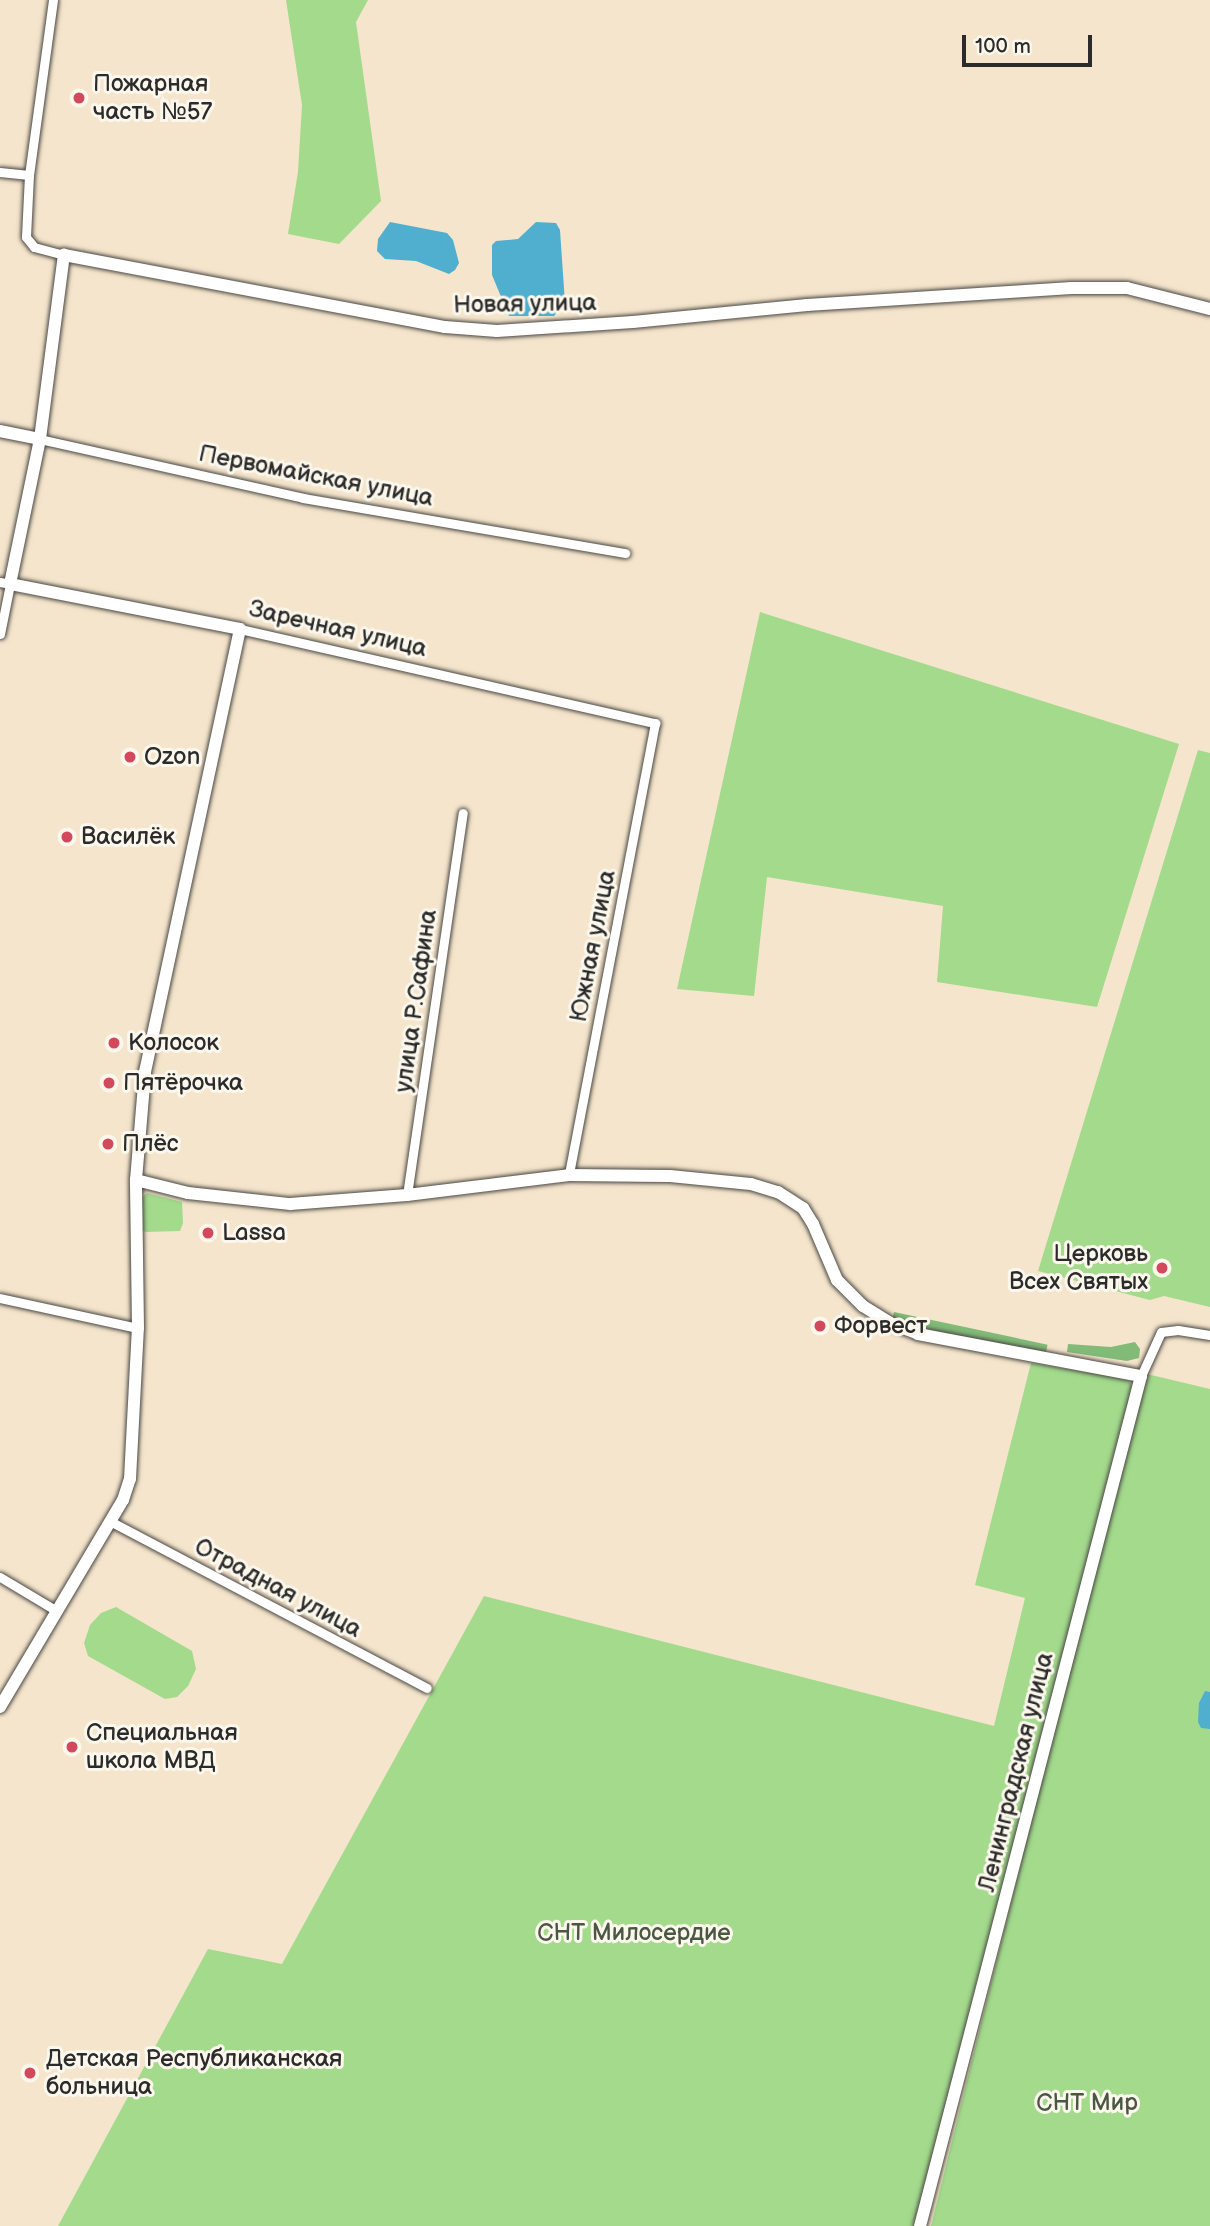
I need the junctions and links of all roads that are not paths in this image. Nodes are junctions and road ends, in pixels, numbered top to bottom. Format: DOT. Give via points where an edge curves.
graph roads {
  1 [pos="53,0"];
  2 [pos="0,172"];
  3 [pos="29,175"];
  4 [pos="64,255"];
  5 [pos="1210,309"];
  6 [pos="0,430"];
  7 [pos="40,439"];
  8 [pos="625,553"];
  9 [pos="5,583"];
  10 [pos="240,629"];
  11 [pos="0,635"];
  12 [pos="655,723"];
  13 [pos="463,813"];
  14 [pos="569,1175"];
  15 [pos="136,1180"];
  16 [pos="407,1195"];
  17 [pos="0,1298"];
  18 [pos="138,1328"];
  19 [pos="1210,1335"];
  20 [pos="1141,1376"];
  21 [pos="110,1521"];
  22 [pos="0,1577"];
  23 [pos="57,1611"];
  24 [pos="428,1688"];
  25 [pos="0,1707"];
  26 [pos="920,2226"];
  1 -- 3 [label="street, Новая улица"];
  2 -- 3 [label="street"];
  3 -- 4 [label="street, Новая улица" via="26,237 34,247"];
  4 -- 5 [label="street, Новая улица" via="444,327 496,331 1061,289 1127,288"];
  4 -- 7 [label="street"];
  6 -- 7 [label="street, Первомайская улица"];
  7 -- 8 [label="street, Первомайская улица" via="303,498"];
  7 -- 9 [label="street"];
  9 -- 10 [label="street, Заречная улица"];
  9 -- 11 [label="street"];
  10 -- 12 [label="street, Заречная улица"];
  10 -- 15 [label="street" via="145,1072"];
  12 -- 14 [label="street, Южная улица"];
  13 -- 16 [label="street, улица Р.Сафина"];
  14 -- 16 [label="street"];
  14 -- 20 [label="street" via="670,1176 751,1184 778,1192 803,1208 837,1280 851,1296 890,1323 918,1334"];
  15 -- 16 [label="street" via="257,1202"];
  15 -- 18 [label="street"];
  17 -- 18 [label="street"];
  18 -- 21 [label="street" via="133,1469"];
  19 -- 20 [label="street, Ленинградская улица" via="1161,1332"];
  20 -- 26 [label="street, Ленинградская улица"];
  21 -- 23 [label="street"];
  21 -- 24 [label="street, Отрадная улица"];
  22 -- 23 [label="street"];
  23 -- 25 [label="street"];
}
